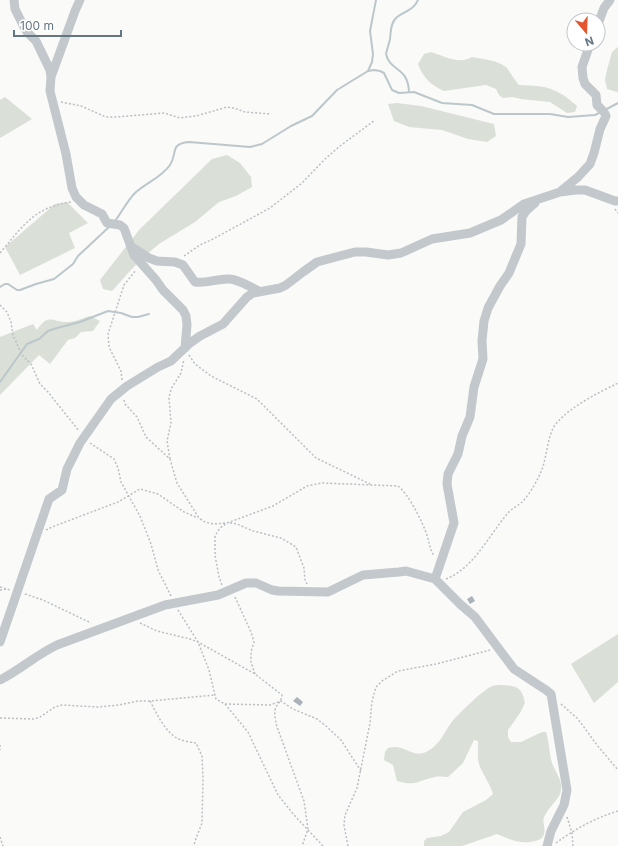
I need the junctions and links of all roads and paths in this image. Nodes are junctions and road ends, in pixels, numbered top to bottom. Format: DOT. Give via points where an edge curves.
graph roads {
  1 [pos="14,0"];
  2 [pos="80,0"];
  3 [pos="610,0"];
  4 [pos="602,12"];
  5 [pos="587,52"];
  6 [pos="51,77"];
  7 [pos="53,101"];
  8 [pos="271,114"];
  9 [pos="375,120"];
  10 [pos="560,192"];
  11 [pos="540,199"];
  12 [pos="618,201"];
  13 [pos="71,202"];
  14 [pos="132,247"];
  15 [pos="0,253"];
  16 [pos="175,262"];
  17 [pos="141,263"];
  18 [pos="259,291"];
  19 [pos="0,306"];
  20 [pos="185,348"];
  21 [pos="618,383"];
  22 [pos="122,390"];
  23 [pos="84,437"];
  24 [pos="170,460"];
  25 [pos="371,485"];
  26 [pos="128,496"];
  27 [pos="198,518"];
  28 [pos="228,523"];
  29 [pos="46,530"];
  30 [pos="440,566"];
  31 [pos="435,579"];
  32 [pos="447,579"];
  33 [pos="0,587"];
  34 [pos="6,589"];
  35 [pos="0,590"];
  36 [pos="229,591"];
  37 [pos="17,592"];
  38 [pos="317,592"];
  39 [pos="452,595"];
  40 [pos="174,603"];
  41 [pos="139,622"];
  42 [pos="101,628"];
  43 [pos="0,642"];
  44 [pos="198,642"];
  45 [pos="498,648"];
  46 [pos="255,674"];
  47 [pos="0,680"];
  48 [pos="551,694"];
  49 [pos="214,695"];
  50 [pos="150,701"];
  51 [pos="282,701"];
  52 [pos="225,704"];
  53 [pos="0,718"];
  54 [pos="0,745"];
  55 [pos="0,750"];
  56 [pos="618,770"];
  57 [pos="361,771"];
  58 [pos="564,805"];
  59 [pos="618,811"];
  60 [pos="308,829"];
  61 [pos="572,833"];
  62 [pos="0,837"];
  63 [pos="4,846"];
  64 [pos="194,846"];
  65 [pos="302,846"];
  66 [pos="323,846"];
  67 [pos="348,846"];
  68 [pos="547,846"];
  69 [pos="552,846"];
  70 [pos="573,846"];
  1 -- 6 [label="street" via="22,24 36,41"];
  2 -- 6 [label="street"];
  3 -- 4 [label="street"];
  5 -- 10 [label="street" via="582,67 583,78 596,96 597,105 606,116 590,164"];
  6 -- 7 [label="street" via="50,91"];
  7 -- 8 [label="path" via="81,106 106,117 116,118 164,113 180,118 227,107 245,112"];
  7 -- 14 [label="street" via="76,197 84,206 102,214 107,223 124,228"];
  9 -- 16 [label="path" via="340,146 302,183 270,208 200,245"];
  10 -- 11 [label="street"];
  10 -- 12 [label="street" via="585,190"];
  11 -- 18 [label="street" via="524,204 501,220 470,233 432,239 401,253 388,255 355,252 317,262 280,288"];
  11 -- 30 [label="street" via="522,217 521,244 509,273 488,308 484,321 483,359 474,387 470,417 458,454 448,474 447,484 454,523"];
  13 -- 15 [label="path" via="55,204 34,215"];
  14 -- 16 [label="street" via="149,258"];
  14 -- 17 [label="street" via="134,255"];
  16 -- 18 [label="street" via="183,265 195,282 230,279"];
  17 -- 20 [label="street" via="183,310 187,325"];
  17 -- 22 [label="path" via="124,286 108,334 109,347 121,371"];
  18 -- 20 [label="street" via="247,297 224,324 200,336"];
  19 -- 23 [label="path" via="7,312 18,348 31,364 40,384"];
  20 -- 22 [label="street" via="171,361"];
  20 -- 24 [label="path" via="181,373 168,398 171,423 167,441"];
  20 -- 25 [label="path" via="195,364 211,376 262,403 316,458"];
  21 -- 32 [label="path" via="571,410 554,426 540,476 524,500 509,512 473,560"];
  22 -- 23 [label="street" via="111,399"];
  22 -- 24 [label="path" via="125,404 137,417 146,438"];
  23 -- 26 [label="path" via="114,459"];
  23 -- 37 [label="street" via="67,470 62,490 49,499"];
  24 -- 27 [label="path" via="177,483"];
  25 -- 28 [label="path" via="332,482 307,486 273,506"];
  25 -- 30 [label="path" via="398,486 407,493 430,549"];
  26 -- 27 [label="path" via="140,490 158,494 184,512"];
  26 -- 29 [label="path"];
  26 -- 40 [label="path" via="140,516 158,570"];
  27 -- 28 [label="path" via="212,524"];
  28 -- 36 [label="path" via="220,528 215,536 215,555 221,584"];
  28 -- 38 [label="path" via="281,538 296,547 304,568 305,580 309,587"];
  30 -- 31 [label="street"];
  31 -- 32 [label="path"];
  31 -- 38 [label="street" via="406,571 373,573 363,575 328,592"];
  31 -- 39 [label="street"];
  32 -- 39 [label="path"];
  33 -- 34 [label="path"];
  34 -- 35 [label="path"];
  34 -- 37 [label="path"];
  36 -- 38 [label="street" via="250,582 272,590"];
  36 -- 40 [label="street" via="218,596"];
  36 -- 46 [label="path" via="252,632 254,642 251,662"];
  37 -- 42 [label="path" via="43,600"];
  37 -- 43 [label="street"];
  39 -- 45 [label="street" via="475,617"];
  40 -- 42 [label="street"];
  40 -- 44 [label="path"];
  41 -- 44 [label="path" via="157,631"];
  42 -- 47 [label="street" via="45,651"];
  44 -- 46 [label="path"];
  44 -- 49 [label="path" via="209,670"];
  45 -- 48 [label="street" via="514,669"];
  45 -- 57 [label="path" via="398,671 382,681 376,687 372,701"];
  46 -- 51 [label="path" via="282,695"];
  48 -- 56 [label="path" via="578,719"];
  48 -- 58 [label="street" via="568,790"];
  49 -- 50 [label="path"];
  49 -- 52 [label="path"];
  50 -- 53 [label="path" via="98,707 62,704 34,719"];
  50 -- 64 [label="path" via="160,720 176,738 196,744 202,756 202,823"];
  51 -- 52 [label="path" via="270,705"];
  51 -- 57 [label="path" via="326,726 341,740"];
  51 -- 60 [label="path" via="276,708 276,724 304,801"];
  52 -- 60 [label="path" via="248,732 278,795"];
  54 -- 55 [label="path"];
  57 -- 67 [label="path" via="345,816"];
  58 -- 61 [label="path"];
  58 -- 68 [label="street" via="551,831"];
  59 -- 61 [label="path" via="602,816"];
  60 -- 65 [label="path"];
  60 -- 66 [label="path"];
  61 -- 69 [label="path"];
  61 -- 70 [label="path"];
  62 -- 63 [label="path"];
}
